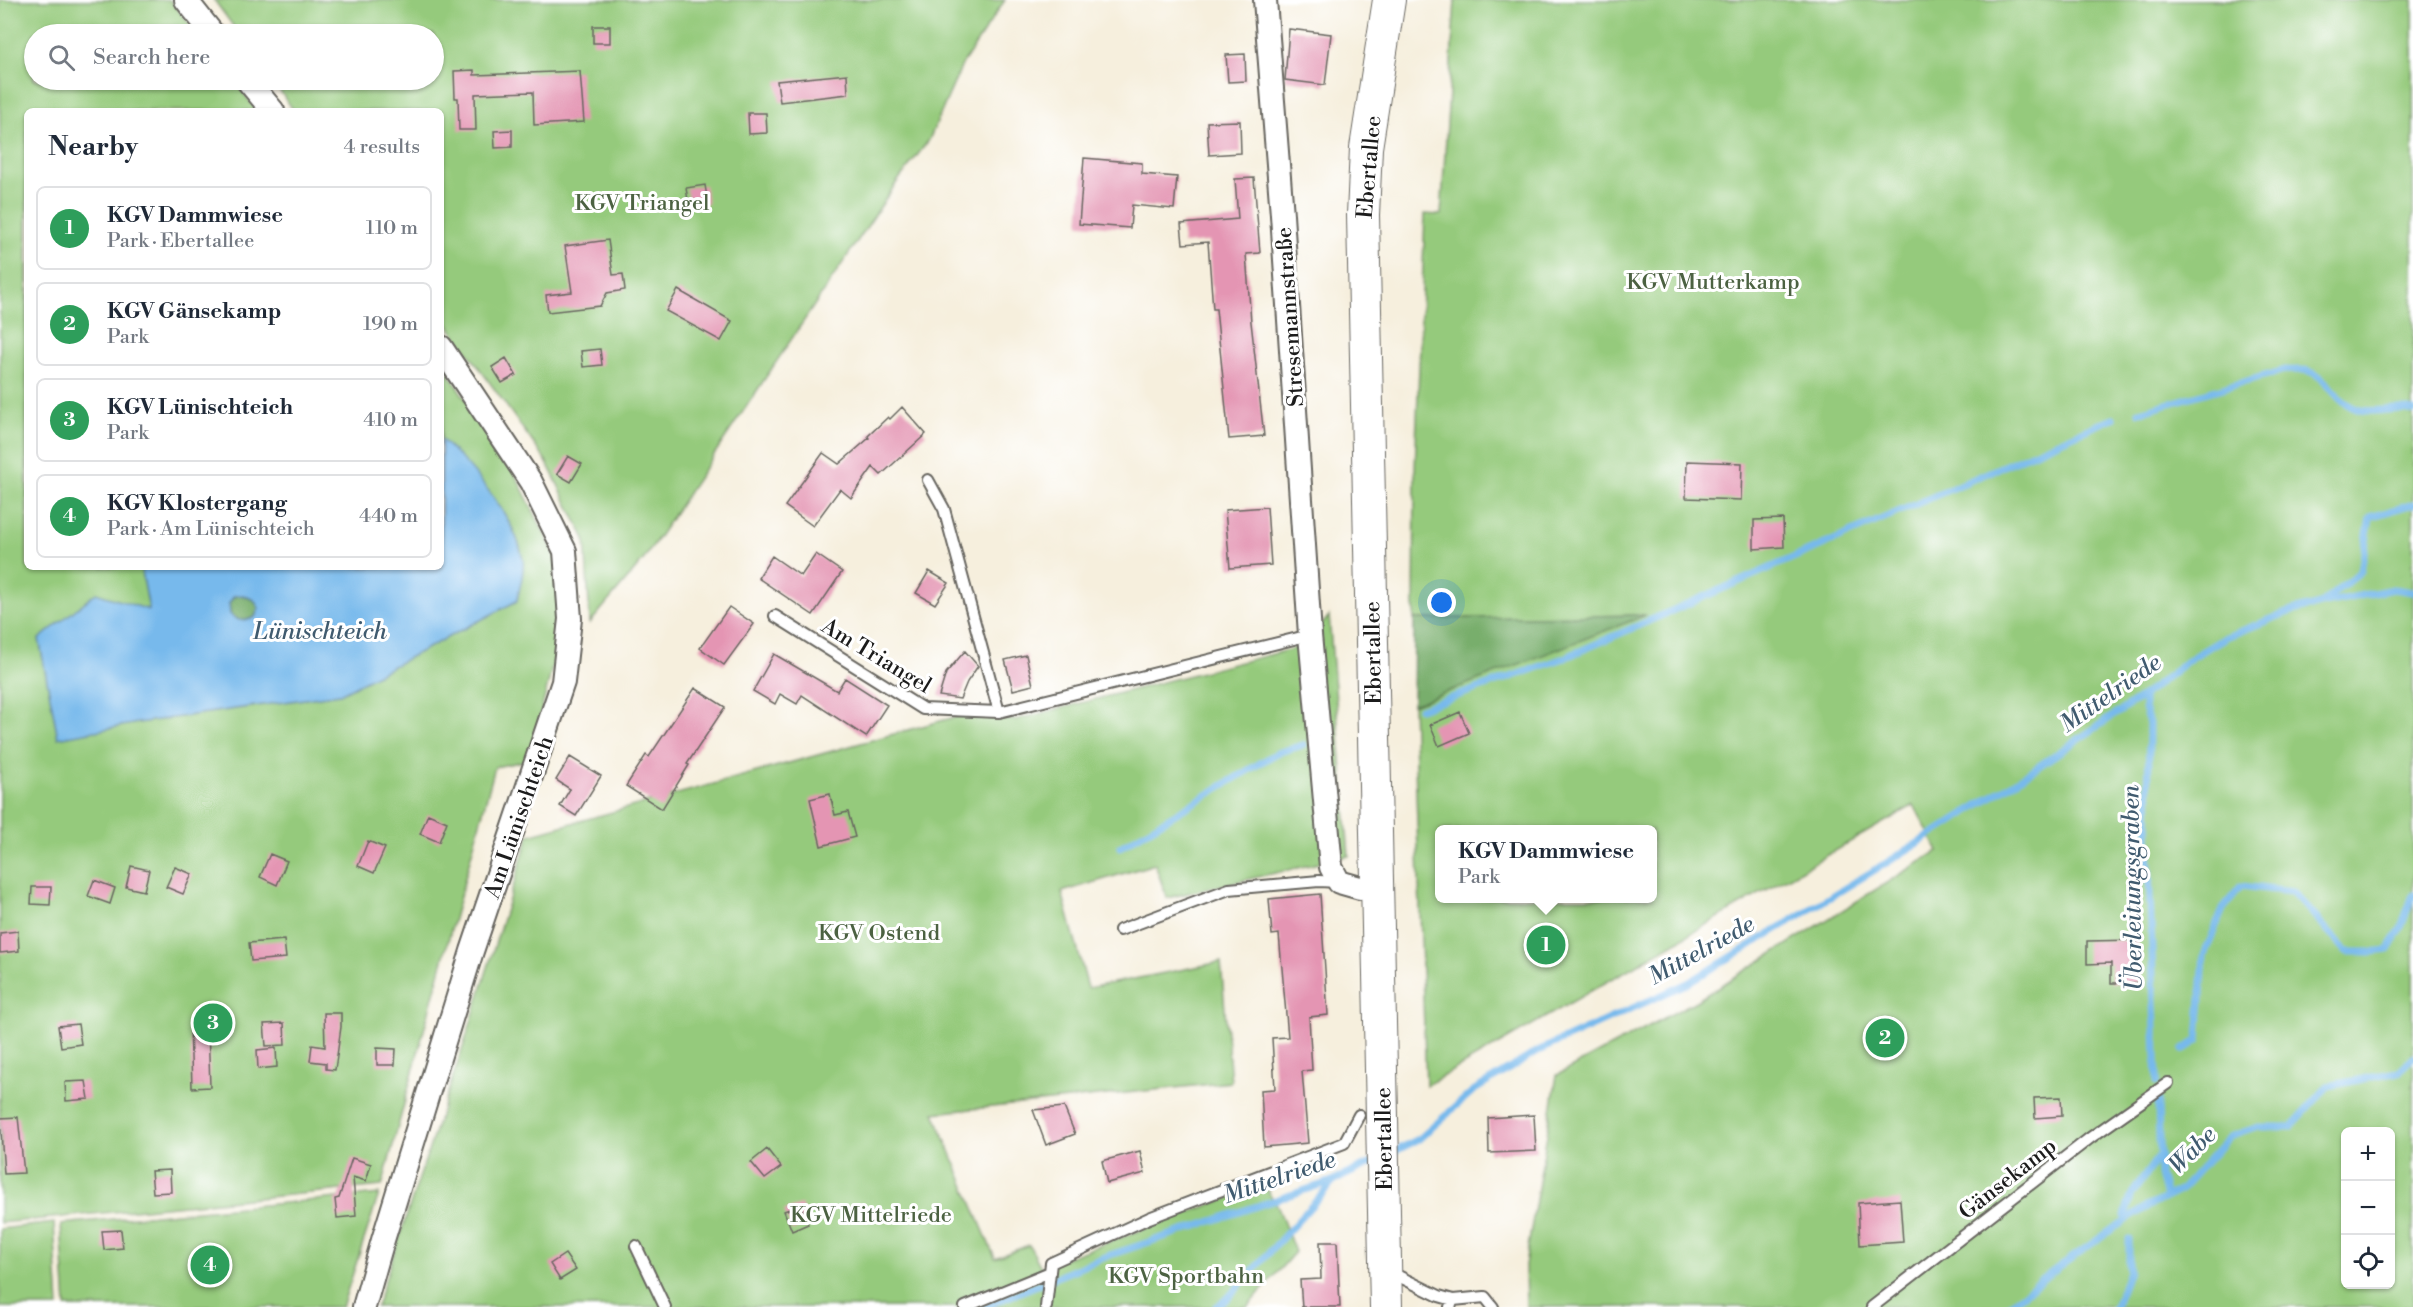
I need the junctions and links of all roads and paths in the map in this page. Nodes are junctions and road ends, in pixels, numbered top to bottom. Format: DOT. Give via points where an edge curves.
graph roads {
  1 [pos="186,0"];
  2 [pos="1265,0"];
  3 [pos="1389,0"];
  4 [pos="205,24"];
  5 [pos="256,90"];
  6 [pos="271,108"];
  7 [pos="444,352"];
  8 [pos="928,480"];
  9 [pos="776,616"];
  10 [pos="1310,635"];
  11 [pos="999,712"];
  12 [pos="1338,882"];
  13 [pos="1378,885"];
  14 [pos="1120,930"];
  15 [pos="2168,1083"];
  16 [pos="1371,1125"];
  17 [pos="636,1246"];
  18 [pos="1385,1269"];
  19 [pos="1050,1272"];
  20 [pos="1452,1303"];
  21 [pos="364,1307"];
  22 [pos="665,1307"];
  23 [pos="965,1307"];
  24 [pos="1046,1307"];
  25 [pos="1386,1307"];
  26 [pos="1493,1307"];
  27 [pos="1872,1307"];
  1 -- 4 [label="street"];
  2 -- 10 [label="street, Stresemannstraße"];
  3 -- 13 [label="main road, Ebertallee" via="1366,148 1363,215"];
  5 -- 6 [label="street"];
  7 -- 21 [label="street, Am Lünischteich" via="531,482 565,551 570,619 563,682 465,972"];
  8 -- 11 [label="lane" via="944,509"];
  9 -- 11 [label="lane, Am Triangel" via="923,709"];
  10 -- 11 [label="lane"];
  10 -- 12 [label="street, Stresemannstraße" via="1331,867"];
  12 -- 13 [label="street" via="1360,888"];
  12 -- 14 [label="lane" via="1229,889"];
  13 -- 16 [label="main road, Ebertallee"];
  15 -- 27 [label="lane, Gänsekamp" via="2090,1138"];
  16 -- 18 [label="main road, Ebertallee" via="1384,1177"];
  16 -- 19 [label="lane" via="1344,1143 1149,1218 1051,1263"];
  17 -- 22 [label="lane"];
  18 -- 20 [label="lane"];
  18 -- 25 [label="main road, Ebertallee"];
  19 -- 23 [label="lane"];
  19 -- 24 [label="lane"];
  20 -- 26 [label="lane" via="1485,1297"];
}
